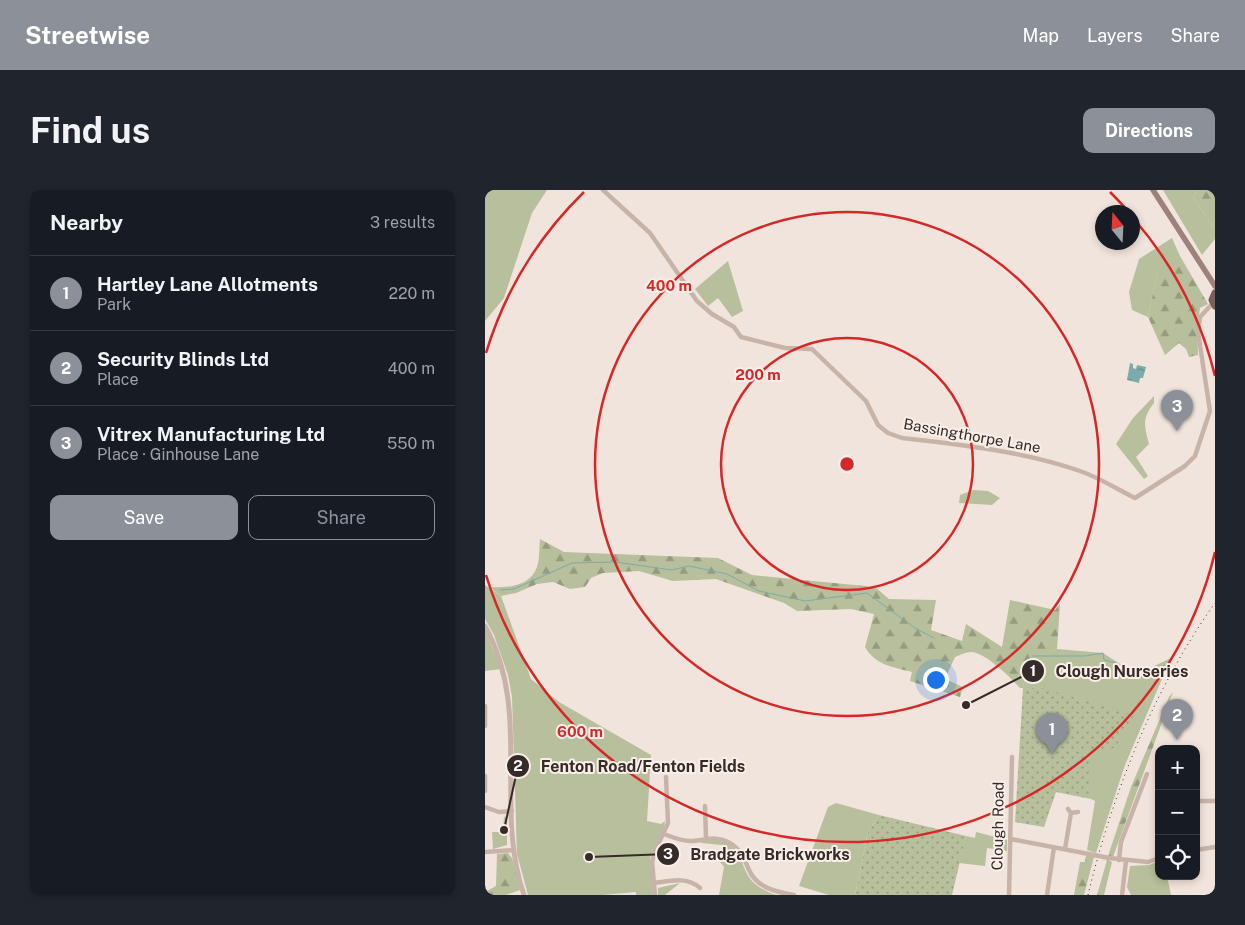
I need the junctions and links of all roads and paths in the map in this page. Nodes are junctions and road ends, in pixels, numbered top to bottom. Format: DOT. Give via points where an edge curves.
graph roads {
  1 [pos="603,190"];
  2 [pos="1153,190"];
  3 [pos="1215,286"];
  4 [pos="1215,292"];
  5 [pos="1214,304"];
  6 [pos="485,626"];
  7 [pos="485,706"];
  8 [pos="485,726"];
  9 [pos="1012,756"];
  10 [pos="1147,774"];
  11 [pos="485,776"];
  12 [pos="666,777"];
  13 [pos="485,791"];
  14 [pos="1200,801"];
  15 [pos="1215,801"];
  16 [pos="705,806"];
  17 [pos="485,807"];
  18 [pos="512,811"];
  19 [pos="1078,812"];
  20 [pos="664,834"];
  21 [pos="705,838"];
  22 [pos="1011,838"];
  23 [pos="1054,848"];
  24 [pos="1215,848"];
  25 [pos="1065,849"];
  26 [pos="513,850"];
  27 [pos="1200,850"];
  28 [pos="485,852"];
  29 [pos="1155,859"];
  30 [pos="1119,860"];
  31 [pos="1126,861"];
  32 [pos="654,883"];
  33 [pos="700,888"];
  34 [pos="524,895"];
  35 [pos="655,895"];
  36 [pos="794,895"];
  37 [pos="1009,895"];
  38 [pos="1047,895"];
  39 [pos="1122,895"];
  1 -- 5 [label="street, Bassingthorpe Lane" via="650,233 697,301 734,327 745,339 812,350 866,401 875,421 888,433 1058,464 1091,475 1135,498 1181,469 1195,456 1210,411 1198,332 1200,318"];
  2 -- 3 [label="main road"];
  4 -- 5 [label="main road"];
  6 -- 18 [label="street" via="504,670 509,697"];
  7 -- 8 [label="street"];
  9 -- 22 [label="street, Clough Road"];
  10 -- 30 [label="street" via="1121,842"];
  11 -- 13 [label="street"];
  12 -- 20 [label="street" via="668,818"];
  14 -- 15 [label="street"];
  16 -- 21 [label="street"];
  17 -- 18 [label="street" via="499,812"];
  18 -- 26 [label="street"];
  19 -- 25 [label="street" via="1069,811"];
  20 -- 21 [label="street" via="683,841"];
  20 -- 32 [label="street" via="653,857"];
  21 -- 36 [label="street" via="719,838 731,843 758,883 774,891"];
  22 -- 23 [label="street"];
  22 -- 37 [label="street, Clough Road"];
  23 -- 25 [label="street"];
  23 -- 38 [label="street"];
  24 -- 27 [label="street"];
  25 -- 30 [label="street, bridge"];
  26 -- 28 [label="street"];
  26 -- 34 [label="street"];
  29 -- 31 [label="street"];
  30 -- 31 [label="street"];
  31 -- 39 [label="street"];
  32 -- 33 [label="street" via="683,880"];
  32 -- 35 [label="street"];
}
